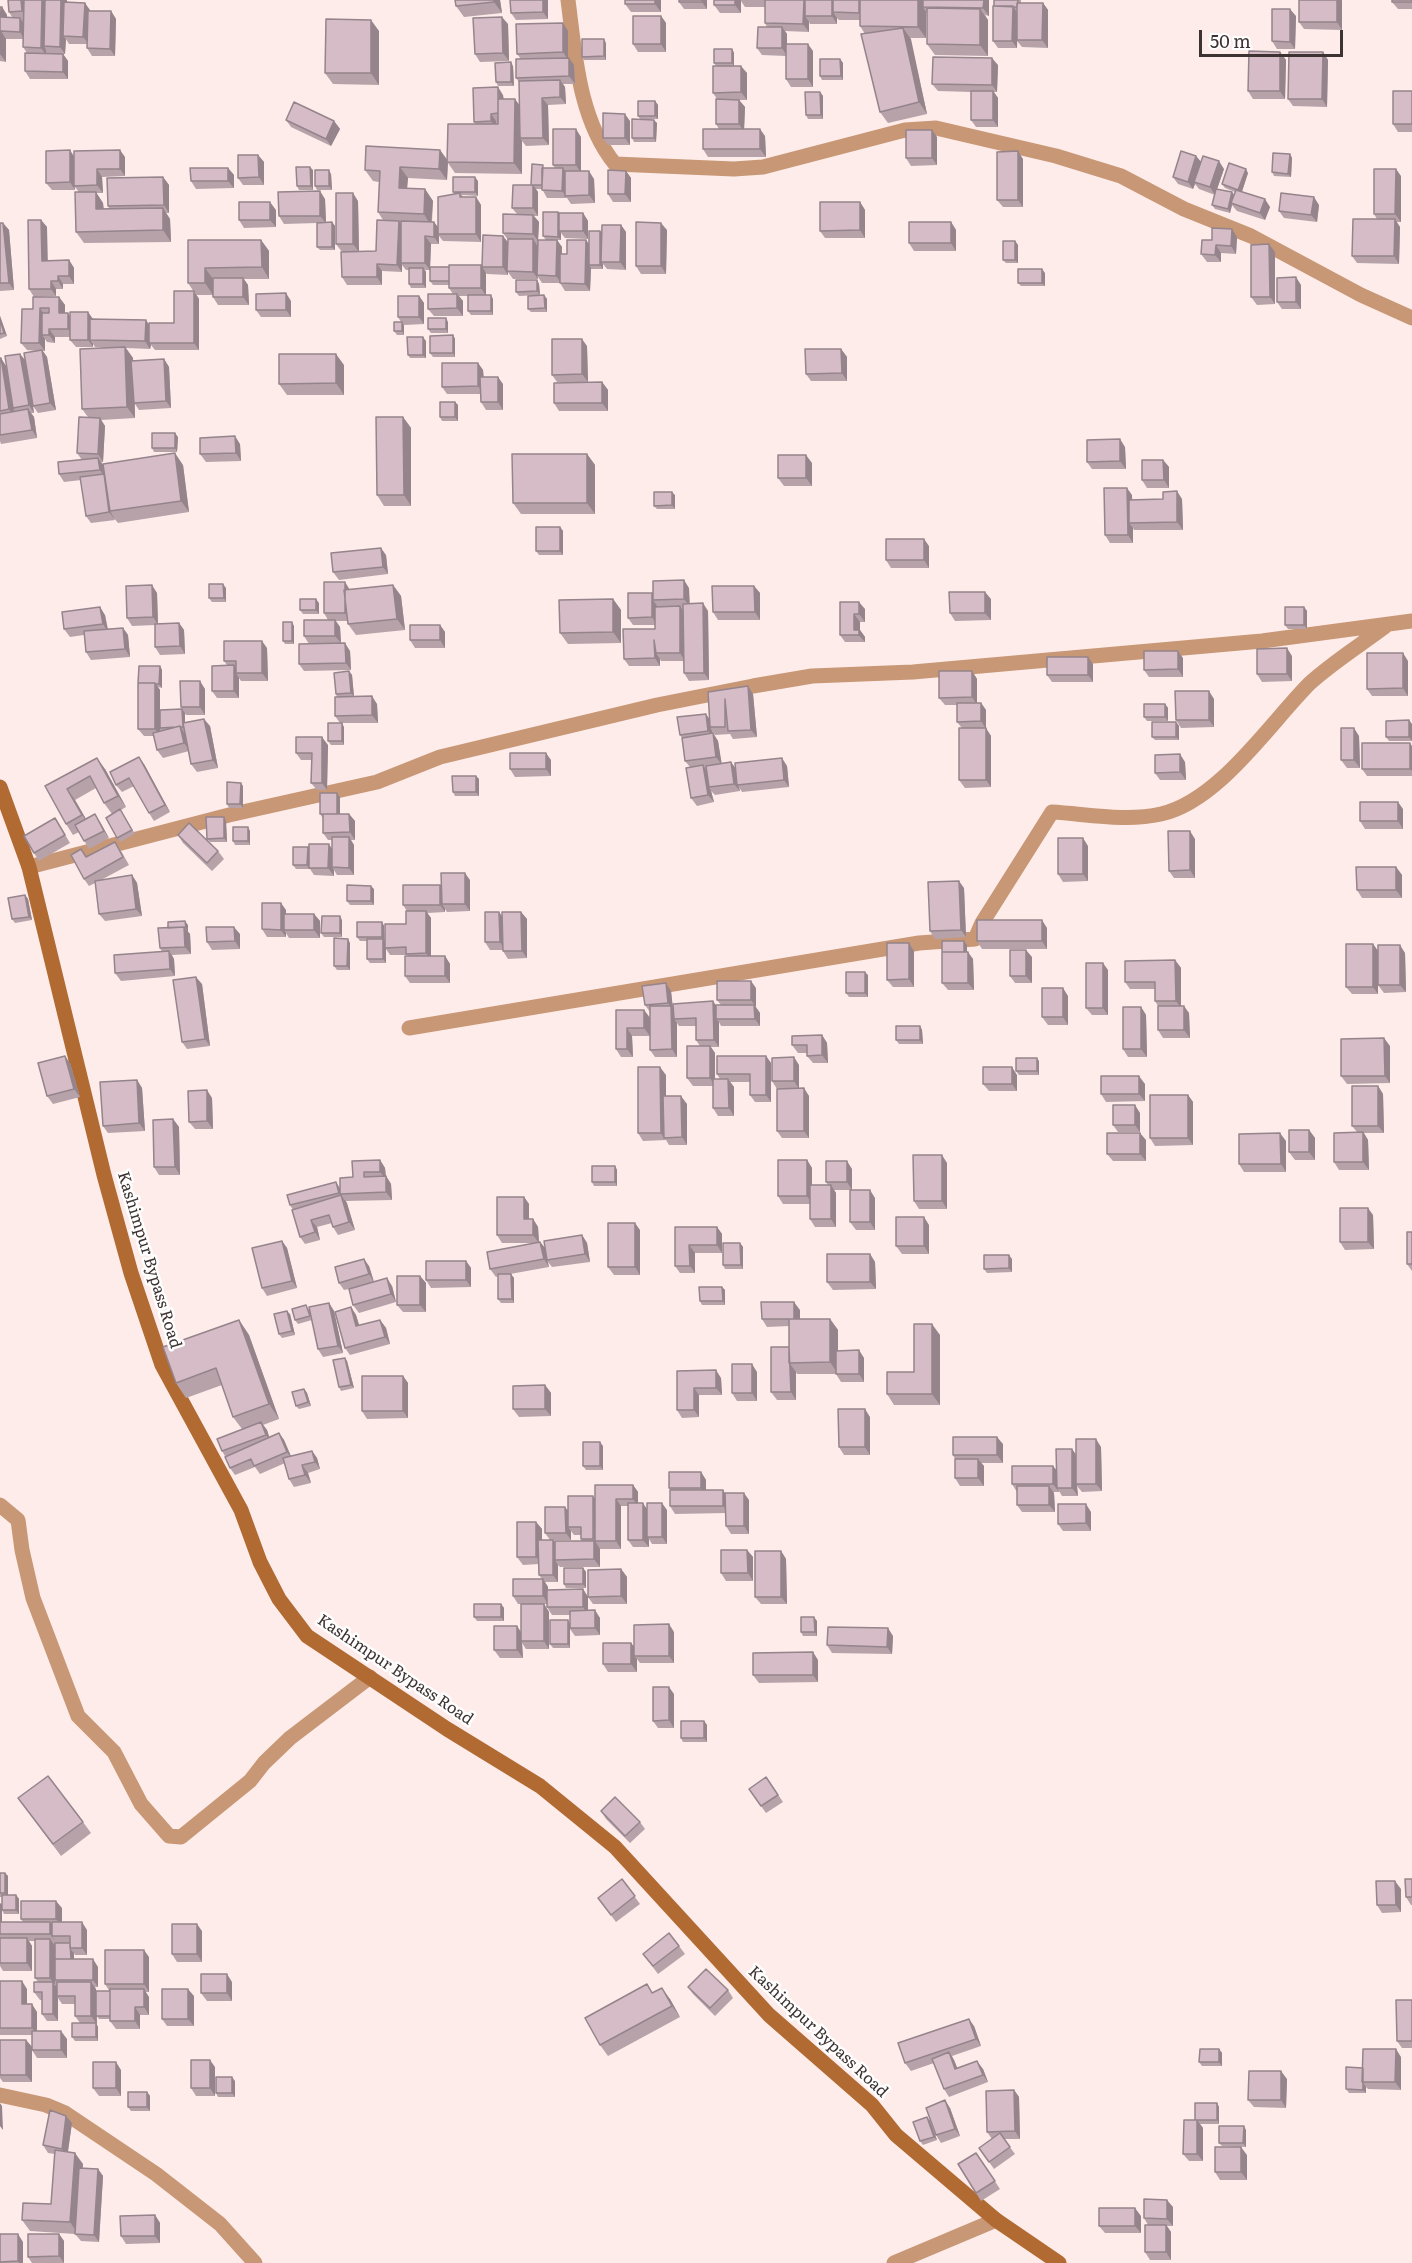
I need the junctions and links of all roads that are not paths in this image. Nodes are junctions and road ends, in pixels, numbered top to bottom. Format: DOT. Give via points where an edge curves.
graph roads {
  1 [pos="568,0"];
  2 [pos="1412,318"];
  3 [pos="1412,621"];
  4 [pos="1389,624"];
  5 [pos="0,787"];
  6 [pos="29,867"];
  7 [pos="409,1028"];
  8 [pos="0,1505"];
  9 [pos="370,1677"];
  10 [pos="0,2095"];
  11 [pos="996,2220"];
  12 [pos="255,2263"];
  13 [pos="894,2263"];
  14 [pos="1059,2263"];
  1 -- 2 [label="street" via="576,64 593,124 615,164 763,167 905,130 936,128 1056,156 1121,176 1184,209 1251,236"];
  3 -- 4 [label="street"];
  4 -- 6 [label="street" via="1250,642 924,671 812,676 753,686 440,757 377,782 229,815"];
  4 -- 7 [label="street" via="1312,681 1218,783 1185,805 1162,814 1120,817 1052,812 975,939 919,943"];
  5 -- 6 [label="main road, Kashimpur Bypass Road"];
  6 -- 9 [label="main road, Kashimpur Bypass Road" via="104,1175 162,1365 241,1510 279,1599 307,1636"];
  8 -- 9 [label="street" via="18,1520 33,1598 78,1716 114,1752 141,1804 169,1836 181,1837 249,1781 290,1738"];
  9 -- 11 [label="main road, Kashimpur Bypass Road" via="540,1786 615,1847 769,2015 872,2104 896,2135"];
  10 -- 12 [label="street" via="46,2104 72,2117 156,2174 219,2224"];
  11 -- 13 [label="street"];
  11 -- 14 [label="main road, Kashimpur Bypass Road"];
}
